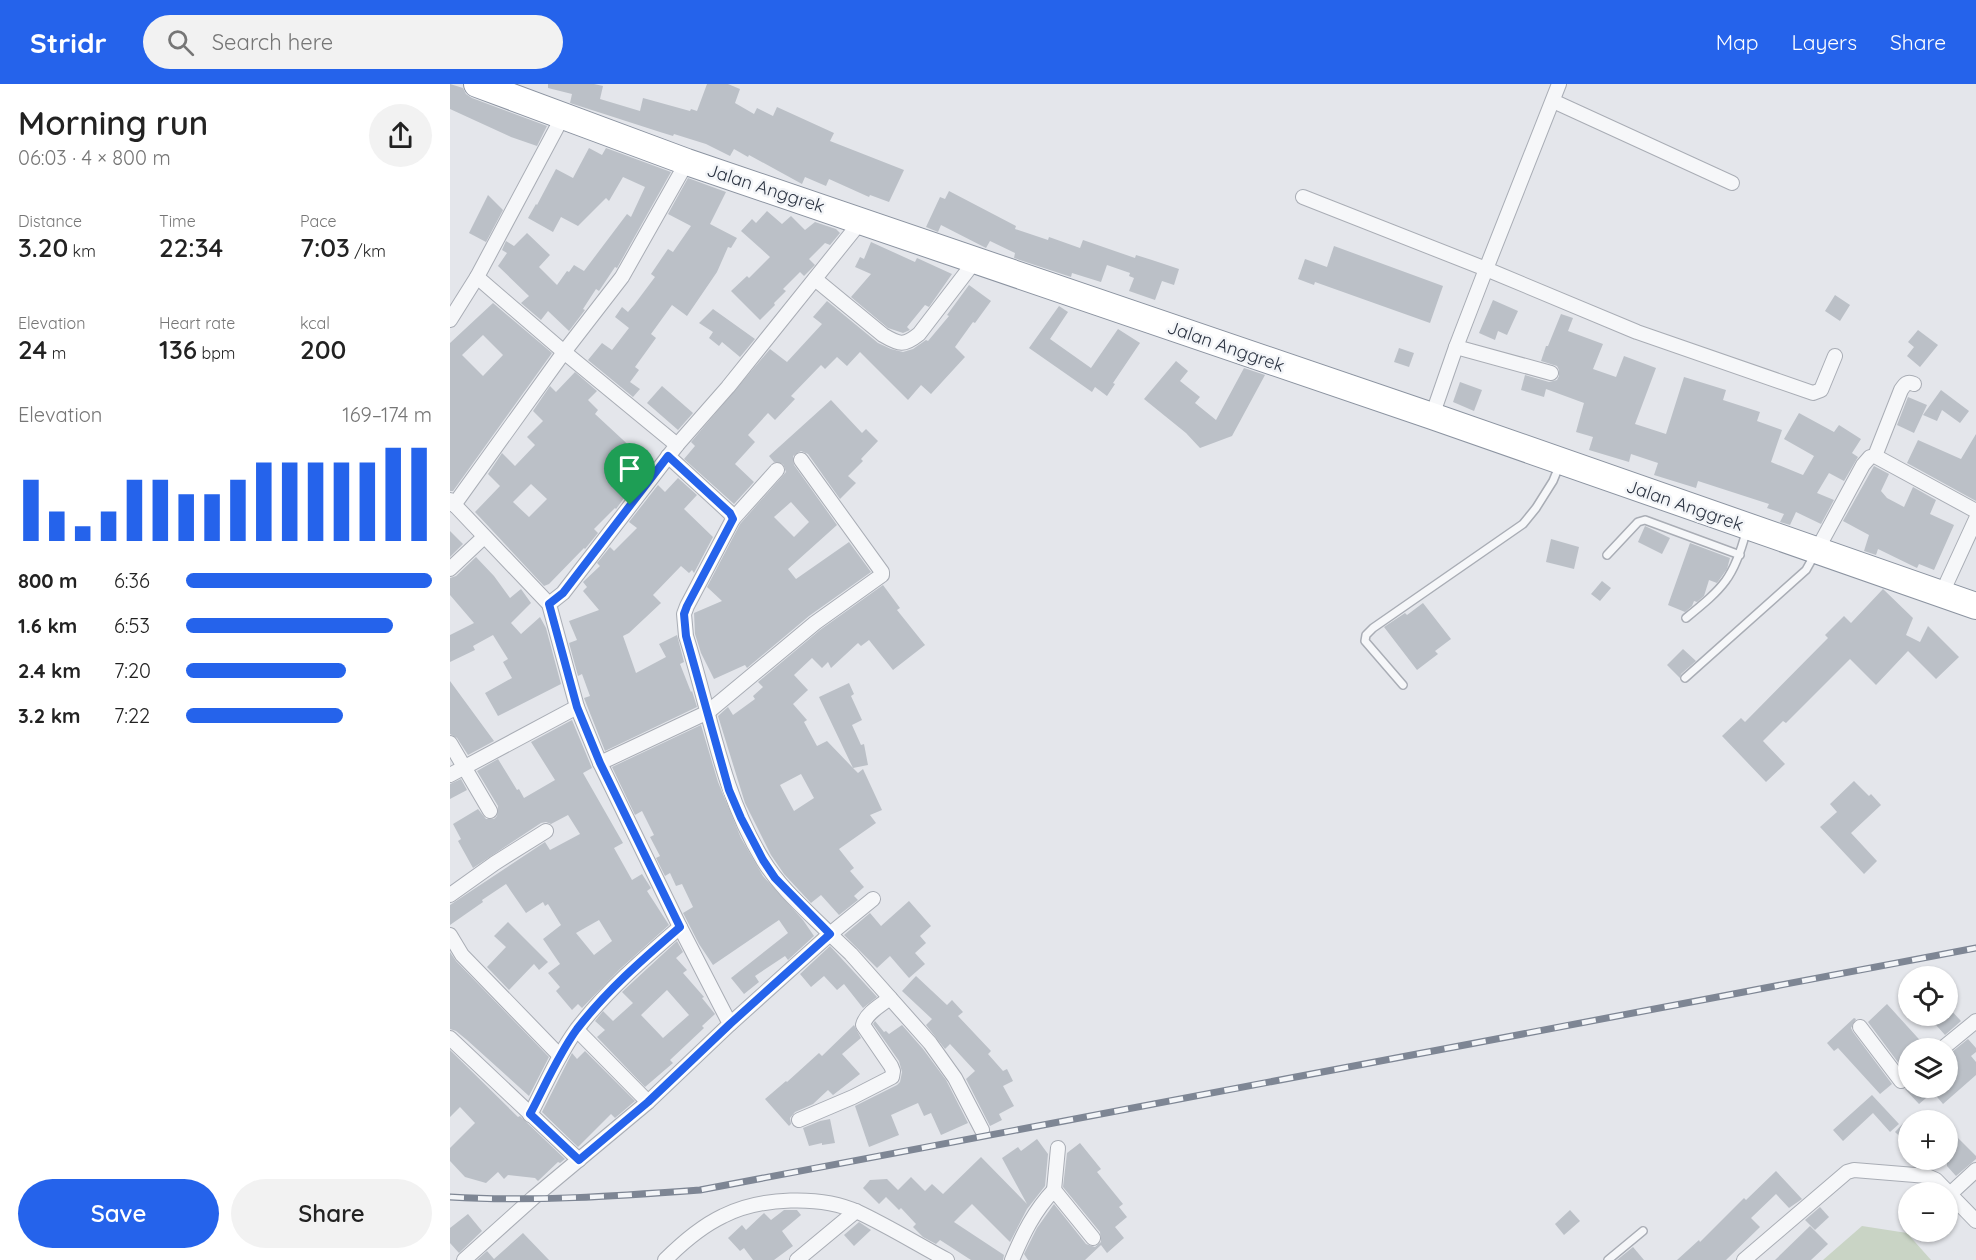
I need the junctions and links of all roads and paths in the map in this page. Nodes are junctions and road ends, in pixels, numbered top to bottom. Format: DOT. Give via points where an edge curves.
graph roads {
  1 [pos="477,84"];
  2 [pos="1559,84"];
  3 [pos="1553,101"];
  4 [pos="563,116"];
  5 [pos="687,162"];
  6 [pos="1732,183"];
  7 [pos="1303,197"];
  8 [pos="862,220"];
  9 [pos="975,261"];
  10 [pos="1486,268"];
  11 [pos="477,277"];
  12 [pos="815,279"];
  13 [pos="450,320"];
  14 [pos="1456,347"];
  15 [pos="564,352"];
  16 [pos="1835,356"];
  17 [pos="1551,373"];
  18 [pos="1914,384"];
  19 [pos="1432,416"];
  20 [pos="672,450"];
  21 [pos="1875,456"];
  22 [pos="801,460"];
  23 [pos="777,470"];
  24 [pos="1557,471"];
  25 [pos="452,502"];
  26 [pos="1976,511"];
  27 [pos="733,519"];
  28 [pos="1976,519"];
  29 [pos="1747,526"];
  30 [pos="484,537"];
  31 [pos="1817,550"];
  32 [pos="1607,555"];
  33 [pos="1740,555"];
  34 [pos="450,569"];
  35 [pos="1942,592"];
  36 [pos="549,604"];
  37 [pos="1976,606"];
  38 [pos="1686,618"];
  39 [pos="1685,678"];
  40 [pos="1403,685"];
  41 [pos="577,707"];
  42 [pos="708,712"];
  43 [pos="450,743"];
  44 [pos="600,763"];
  45 [pos="465,766"];
  46 [pos="450,775"];
  47 [pos="490,811"];
  48 [pos="546,831"];
  49 [pos="450,895"];
  50 [pos="873,899"];
  51 [pos="680,927"];
  52 [pos="830,934"];
  53 [pos="450,935"];
  54 [pos="890,998"];
  55 [pos="730,1024"];
  56 [pos="1860,1027"];
  57 [pos="1973,1029"];
  58 [pos="576,1030"];
  59 [pos="450,1038"];
  60 [pos="1958,1038"];
  61 [pos="560,1056"];
  62 [pos="1898,1077"];
  63 [pos="648,1102"];
  64 [pos="530,1114"];
  65 [pos="799,1120"];
  66 [pos="982,1130"];
  67 [pos="1059,1148"];
  68 [pos="579,1160"];
  69 [pos="1976,1170"];
  70 [pos="1938,1182"];
  71 [pos="1958,1187"];
  72 [pos="1054,1190"];
  73 [pos="1958,1202"];
  74 [pos="856,1211"];
  75 [pos="1976,1221"];
  76 [pos="1643,1231"];
  77 [pos="1093,1238"];
  78 [pos="681,1254"];
  79 [pos="464,1260"];
  80 [pos="665,1260"];
  81 [pos="797,1260"];
  82 [pos="947,1260"];
  83 [pos="1012,1260"];
  84 [pos="1608,1260"];
  85 [pos="1744,1260"];
  1 -- 4 [label="highway, Jalan Anggrek"];
  2 -- 3 [label="street"];
  3 -- 6 [label="street"];
  3 -- 10 [label="street"];
  4 -- 5 [label="highway, Jalan Anggrek"];
  4 -- 11 [label="street"];
  5 -- 8 [label="highway, Jalan Anggrek"];
  5 -- 15 [label="street" via="622,277"];
  7 -- 10 [label="street"];
  8 -- 9 [label="highway, Jalan Anggrek"];
  8 -- 12 [label="street"];
  9 -- 12 [label="street" via="919,334 902,344 883,335"];
  9 -- 19 [label="highway, Jalan Anggrek"];
  10 -- 14 [label="street"];
  10 -- 16 [label="street" via="1637,332 1813,393 1821,390"];
  11 -- 13 [label="street"];
  11 -- 15 [label="street"];
  12 -- 20 [label="street"];
  14 -- 17 [label="street"];
  14 -- 19 [label="street"];
  15 -- 20 [label="street"];
  15 -- 25 [label="street"];
  18 -- 21 [label="street" via="1905,384 1901,390"];
  19 -- 24 [label="highway, Jalan Anggrek"];
  20 -- 27 [label="street"];
  20 -- 36 [label="street" via="563,593"];
  21 -- 26 [label="street"];
  21 -- 31 [label="street" via="1863,465"];
  22 -- 42 [label="street" via="882,575 815,623"];
  23 -- 27 [label="street"];
  24 -- 29 [label="highway, Jalan Anggrek"];
  24 -- 40 [label="lane" via="1523,524 1366,635 1365,641"];
  25 -- 30 [label="street"];
  27 -- 42 [label="street" via="684,614 686,636"];
  28 -- 35 [label="street"];
  29 -- 31 [label="highway, Jalan Anggrek"];
  29 -- 33 [label="lane"];
  30 -- 34 [label="street"];
  30 -- 36 [label="street"];
  31 -- 35 [label="highway, Jalan Anggrek"];
  31 -- 39 [label="lane" via="1806,570"];
  32 -- 33 [label="lane" via="1638,522 1645,520"];
  33 -- 38 [label="lane" via="1716,593"];
  35 -- 37 [label="highway, Jalan Anggrek"];
  36 -- 41 [label="street"];
  41 -- 44 [label="street"];
  41 -- 45 [label="street"];
  42 -- 44 [label="street"];
  42 -- 52 [label="street" via="729,790 752,841 775,878"];
  43 -- 45 [label="street"];
  44 -- 51 [label="street"];
  45 -- 46 [label="street"];
  45 -- 47 [label="street"];
  48 -- 49 [label="street"];
  50 -- 52 [label="street"];
  51 -- 55 [label="street"];
  51 -- 58 [label="street" via="607,993"];
  52 -- 54 [label="street"];
  52 -- 55 [label="street"];
  53 -- 61 [label="street" via="462,955"];
  54 -- 65 [label="street" via="863,1025 891,1066 892,1077"];
  54 -- 66 [label="street" via="955,1078"];
  55 -- 63 [label="street"];
  56 -- 62 [label="street"];
  57 -- 60 [label="street"];
  58 -- 61 [label="street"];
  58 -- 63 [label="street"];
  59 -- 64 [label="street"];
  61 -- 64 [label="street"];
  63 -- 68 [label="street"];
  64 -- 68 [label="street"];
  67 -- 72 [label="street"];
  68 -- 79 [label="street"];
  69 -- 71 [label="street"];
  70 -- 85 [label="street" via="1927,1176 1862,1169 1847,1172"];
  72 -- 77 [label="street"];
  72 -- 83 [label="street" via="1027,1225"];
  73 -- 75 [label="street"];
  74 -- 78 [label="street" via="798,1200 747,1208 723,1216"];
  74 -- 81 [label="street"];
  74 -- 82 [label="street"];
  76 -- 84 [label="lane"];
  78 -- 80 [label="street"];
}
